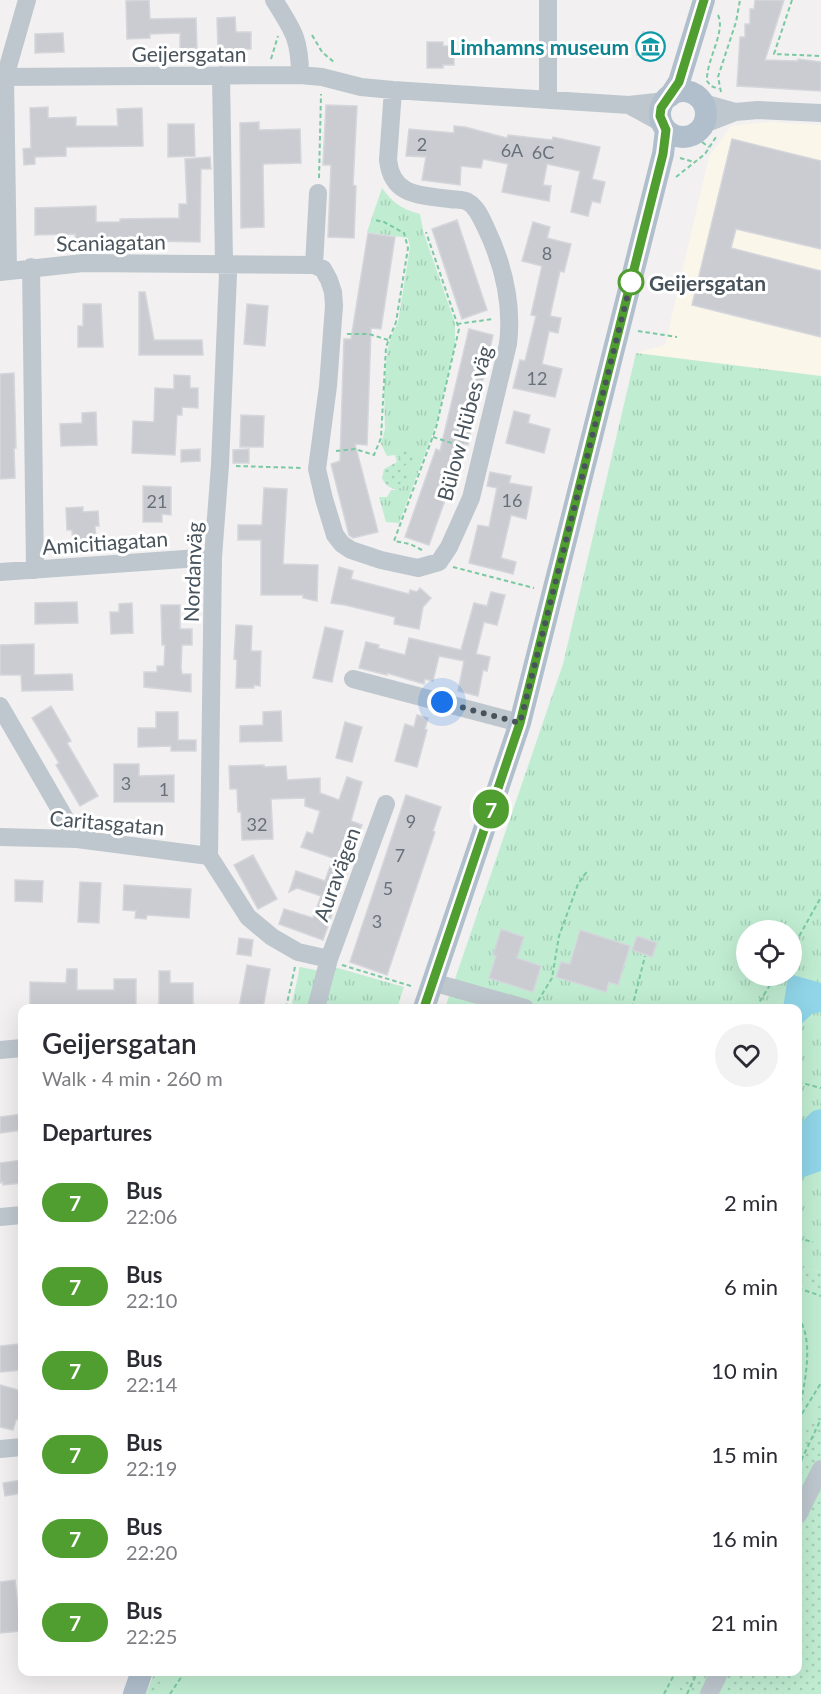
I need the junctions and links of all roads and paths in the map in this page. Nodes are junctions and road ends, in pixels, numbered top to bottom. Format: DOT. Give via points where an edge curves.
graph roads {
  1 [pos="27,0"];
  2 [pos="274,0"];
  3 [pos="548,0"];
  4 [pos="740,0"];
  5 [pos="792,0"];
  6 [pos="709,4"];
  7 [pos="279,32"];
  8 [pos="693,42"];
  9 [pos="821,56"];
  10 [pos="221,75"];
  11 [pos="273,75"];
  12 [pos="300,75"];
  13 [pos="3,77"];
  14 [pos="322,90"];
  15 [pos="393,90"];
  16 [pos="548,99"];
  17 [pos="706,108"];
  18 [pos="666,112"];
  19 [pos="821,113"];
  20 [pos="709,147"];
  21 [pos="694,162"];
  22 [pos="667,164"];
  23 [pos="318,193"];
  24 [pos="375,220"];
  25 [pos="426,232"];
  26 [pos="224,263"];
  27 [pos="314,265"];
  28 [pos="31,267"];
  29 [pos="4,271"];
  30 [pos="510,316"];
  31 [pos="458,324"];
  32 [pos="634,330"];
  33 [pos="332,332"];
  34 [pos="677,337"];
  35 [pos="388,340"];
  36 [pos="433,437"];
  37 [pos="319,448"];
  38 [pos="482,452"];
  39 [pos="220,465"];
  40 [pos="317,469"];
  41 [pos="213,557"];
  42 [pos="438,562"];
  43 [pos="35,570"];
  44 [pos="0,572"];
  45 [pos="535,588"];
  46 [pos="353,679"];
  47 [pos="0,706"];
  48 [pos="520,723"];
  49 [pos="386,804"];
  50 [pos="0,837"];
  51 [pos="77,839"];
  52 [pos="209,856"];
  53 [pos="588,870"];
  54 [pos="821,897"];
  55 [pos="802,930"];
  56 [pos="298,952"];
  57 [pos="645,956"];
  58 [pos="334,962"];
  59 [pos="769,986"];
  60 [pos="425,993"];
  61 [pos="287,1004"];
  62 [pos="318,1004"];
  63 [pos="498,1004"];
  64 [pos="536,1004"];
  65 [pos="633,1004"];
  66 [pos="758,1004"];
  67 [pos="18,1048"];
  68 [pos="0,1050"];
  69 [pos="802,1083"];
  70 [pos="821,1088"];
  71 [pos="18,1215"];
  72 [pos="0,1217"];
  73 [pos="802,1240"];
  74 [pos="813,1242"];
  75 [pos="802,1289"];
  76 [pos="821,1296"];
  77 [pos="802,1322"];
  78 [pos="821,1383"];
  79 [pos="802,1398"];
  80 [pos="802,1413"];
  81 [pos="821,1419"];
  82 [pos="18,1447"];
  83 [pos="0,1449"];
  84 [pos="802,1459"];
  85 [pos="821,1469"];
  86 [pos="802,1507"];
  87 [pos="140,1676"];
  88 [pos="182,1676"];
  89 [pos="673,1676"];
  90 [pos="696,1676"];
  91 [pos="718,1676"];
  92 [pos="134,1694"];
  93 [pos="170,1694"];
  94 [pos="664,1694"];
  95 [pos="687,1694"];
  96 [pos="709,1694"];
  1 -- 13 [label="street"];
  2 -- 12 [label="street" via="295,34"];
  3 -- 16 [label="street"];
  4 -- 17 [label="path"];
  5 -- 9 [label="path" via="774,54"];
  6 -- 8 [label="main road"];
  6 -- 17 [label="path" via="721,25 706,72 711,86"];
  7 -- 11 [label="path" via="271,56"];
  8 -- 17 [label="main road" via="696,84"];
  8 -- 18 [label="main road"];
  10 -- 11 [label="street, Geijersgatan"];
  10 -- 13 [label="street, Geijersgatan"];
  10 -- 26 [label="street, Nordanväg"];
  11 -- 12 [label="street, Geijersgatan"];
  12 -- 15 [label="street, Geijersgatan"];
  13 -- 29 [label="street"];
  14 -- 23 [label="path"];
  15 -- 16 [label="street, Geijersgatan"];
  15 -- 30 [label="street, Bülow Hübes väg" via="388,160 394,180 408,192 466,201 473,206 501,261"];
  16 -- 18 [label="street, Geijersgatan"];
  17 -- 18 [label="main road" via="684,92"];
  17 -- 18 [label="main road" via="676,136"];
  17 -- 19 [label="street"];
  17 -- 20 [label="path" via="702,142"];
  17 -- 22 [label="main road" via="668,156"];
  18 -- 22 [label="main road" via="663,154"];
  21 -- 22 [label="path"];
  22 -- 48 [label="main road"];
  23 -- 27 [label="street"];
  24 -- 35 [label="path" via="404,233 408,248 396,322"];
  25 -- 31 [label="path"];
  26 -- 27 [label="street"];
  26 -- 28 [label="street, Scaniagatan"];
  26 -- 39 [label="street, Nordanväg" via="228,274"];
  27 -- 33 [label="street" via="323,269 333,292"];
  28 -- 29 [label="street, Scaniagatan"];
  28 -- 43 [label="street"];
  30 -- 31 [label="path"];
  30 -- 38 [label="street, Bülow Hübes väg" via="508,344"];
  31 -- 36 [label="path"];
  32 -- 34 [label="path"];
  33 -- 35 [label="path" via="369,334"];
  33 -- 37 [label="street"];
  35 -- 37 [label="path" via="381,438 374,455 355,449"];
  36 -- 38 [label="path"];
  36 -- 42 [label="path" via="394,541 410,544"];
  37 -- 40 [label="street"];
  38 -- 42 [label="street, Bülow Hübes väg" via="471,498"];
  39 -- 40 [label="path"];
  39 -- 41 [label="street, Nordanväg"];
  40 -- 42 [label="street" via="331,524 342,544 381,560 418,568"];
  41 -- 43 [label="street, Amicitiagatan"];
  41 -- 52 [label="street, Nordanväg"];
  42 -- 45 [label="path"];
  43 -- 44 [label="street, Amicitiagatan"];
  46 -- 48 [label="street"];
  47 -- 51 [label="street"];
  48 -- 60 [label="main road"];
  49 -- 58 [label="street, Auravägen"];
  50 -- 51 [label="street, Caritasgatan"];
  51 -- 52 [label="street, Caritasgatan"];
  52 -- 56 [label="street" via="248,917"];
  53 -- 64 [label="path" via="578,884 559,936 552,978"];
  54 -- 55 [label="path"];
  56 -- 58 [label="street"];
  56 -- 61 [label="path"];
  57 -- 65 [label="path"];
  58 -- 60 [label="path"];
  58 -- 62 [label="street"];
  59 -- 66 [label="path"];
  60 -- 63 [label="street"];
  67 -- 68 [label="street"];
  69 -- 70 [label="path"];
  71 -- 72 [label="street"];
  73 -- 74 [label="path"];
  75 -- 76 [label="path"];
  77 -- 79 [label="path" via="807,1344"];
  78 -- 80 [label="path"];
  81 -- 84 [label="path"];
  82 -- 83 [label="street"];
  85 -- 86 [label="street"];
  87 -- 92 [label="main road"];
  88 -- 93 [label="path"];
  89 -- 94 [label="path"];
  90 -- 95 [label="path"];
  91 -- 96 [label="street"];
}
